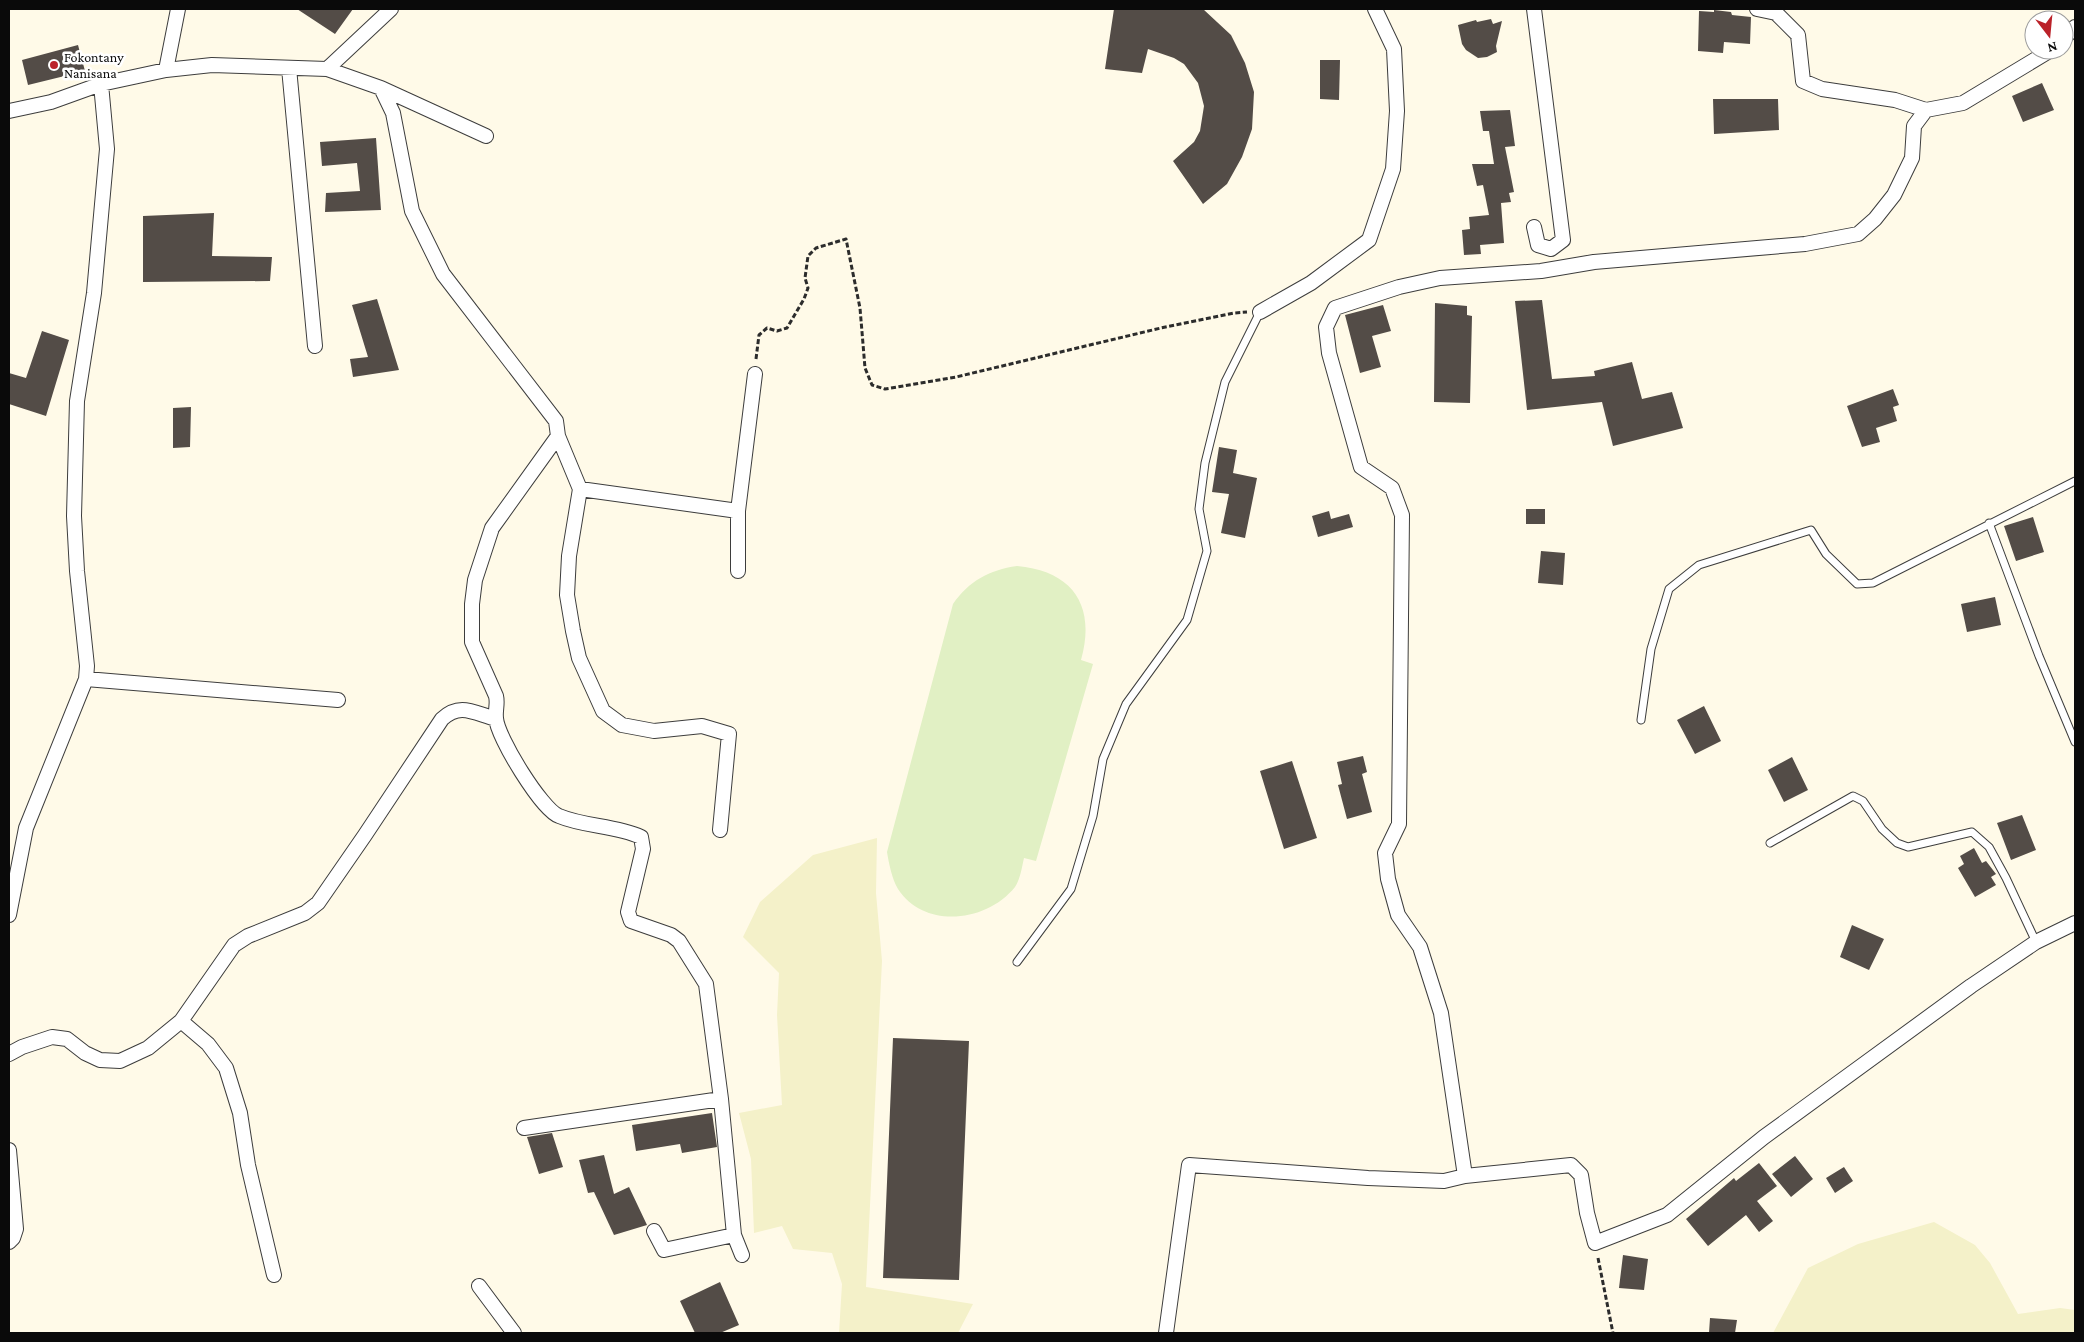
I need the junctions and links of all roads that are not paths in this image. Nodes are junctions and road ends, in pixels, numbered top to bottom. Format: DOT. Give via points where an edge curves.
graph roads {
  1 [pos="178,9"];
  2 [pos="391,9"];
  3 [pos="1375,9"];
  4 [pos="1534,9"];
  5 [pos="1758,9"];
  6 [pos="2034,60"];
  7 [pos="289,68"];
  8 [pos="327,69"];
  9 [pos="166,70"];
  10 [pos="101,84"];
  11 [pos="381,88"];
  12 [pos="1926,110"];
  13 [pos="9,111"];
  14 [pos="486,136"];
  15 [pos="1534,227"];
  16 [pos="1260,312"];
  17 [pos="315,346"];
  18 [pos="755,374"];
  19 [pos="558,436"];
  20 [pos="2075,481"];
  21 [pos="580,489"];
  22 [pos="738,511"];
  23 [pos="1989,523"];
  24 [pos="738,570"];
  25 [pos="86,679"];
  26 [pos="338,700"];
  27 [pos="496,719"];
  28 [pos="1641,720"];
  29 [pos="2075,742"];
  30 [pos="720,830"];
  31 [pos="1770,842"];
  32 [pos="9,915"];
  33 [pos="2075,922"];
  34 [pos="2036,942"];
  35 [pos="1018,962"];
  36 [pos="181,1021"];
  37 [pos="9,1054"];
  38 [pos="721,1098"];
  39 [pos="524,1128"];
  40 [pos="9,1150"];
  41 [pos="1465,1176"];
  42 [pos="654,1231"];
  43 [pos="734,1235"];
  44 [pos="9,1242"];
  45 [pos="742,1255"];
  46 [pos="274,1275"];
  47 [pos="479,1286"];
  48 [pos="514,1333"];
  49 [pos="1166,1333"];
  1 -- 9 [label="street"];
  2 -- 8 [label="street"];
  3 -- 16 [label="street" via="1394,49 1397,111 1393,169 1369,240 1311,282"];
  4 -- 15 [label="street" via="1563,240 1551,249 1538,245"];
  5 -- 12 [label="street" via="1776,13 1798,35 1804,81 1822,89 1895,100"];
  6 -- 12 [label="street" via="1962,103"];
  7 -- 8 [label="street"];
  7 -- 9 [label="street" via="212,65"];
  7 -- 17 [label="street"];
  8 -- 11 [label="street"];
  9 -- 10 [label="street"];
  10 -- 13 [label="street" via="51,102"];
  10 -- 25 [label="street" via="107,149 94,293 77,401 74,516"];
  11 -- 14 [label="street"];
  11 -- 19 [label="street" via="393,113 412,211 443,274 556,421"];
  12 -- 41 [label="street" via="1914,126 1912,158 1894,195 1858,234 1805,244 1440,278 1399,287 1335,308 1331,314 1326,328 1329,353 1361,467 1392,488 1402,515 1399,824 1385,853 1398,915 1420,947 1441,1013"];
  16 -- 35 [label="lane" via="1225,382 1205,463 1199,510 1207,551 1187,620 1126,704 1103,759 1093,816 1071,889"];
  18 -- 22 [label="street"];
  19 -- 21 [label="street"];
  19 -- 27 [label="street" via="492,528 475,580 472,642 496,696"];
  20 -- 23 [label="lane"];
  21 -- 22 [label="street"];
  21 -- 30 [label="street" via="569,556 567,595 579,658 603,711 622,726 654,731 702,726 729,734"];
  22 -- 24 [label="street"];
  23 -- 28 [label="lane" via="1873,583 1857,584 1826,554 1812,530 1699,565 1669,589 1651,649"];
  23 -- 29 [label="lane"];
  25 -- 26 [label="street"];
  25 -- 32 [label="street" via="26,828"];
  27 -- 36 [label="street" via="460,709 450,712 318,902 304,914 248,936 234,945"];
  27 -- 38 [label="street" via="518,767 548,809 561,817 641,837 643,850 628,912 631,920 679,941 706,984"];
  31 -- 34 [label="lane" via="1853,796 1863,801 1882,829 1897,843 1908,847 1972,832 1989,848"];
  33 -- 34 [label="street"];
  34 -- 41 [label="street" via="1764,1137 1667,1215 1595,1242 1582,1175 1571,1165"];
  36 -- 37 [label="street" via="148,1048 120,1061 100,1060 61,1037 52,1037"];
  36 -- 46 [label="street" via="208,1044 226,1068 240,1113 248,1165"];
  38 -- 39 [label="street"];
  38 -- 43 [label="street"];
  40 -- 44 [label="street" via="16,1229"];
  41 -- 49 [label="street" via="1444,1181 1368,1178 1189,1165"];
  42 -- 43 [label="street" via="664,1250"];
  43 -- 45 [label="street"];
  47 -- 48 [label="street"];
}
